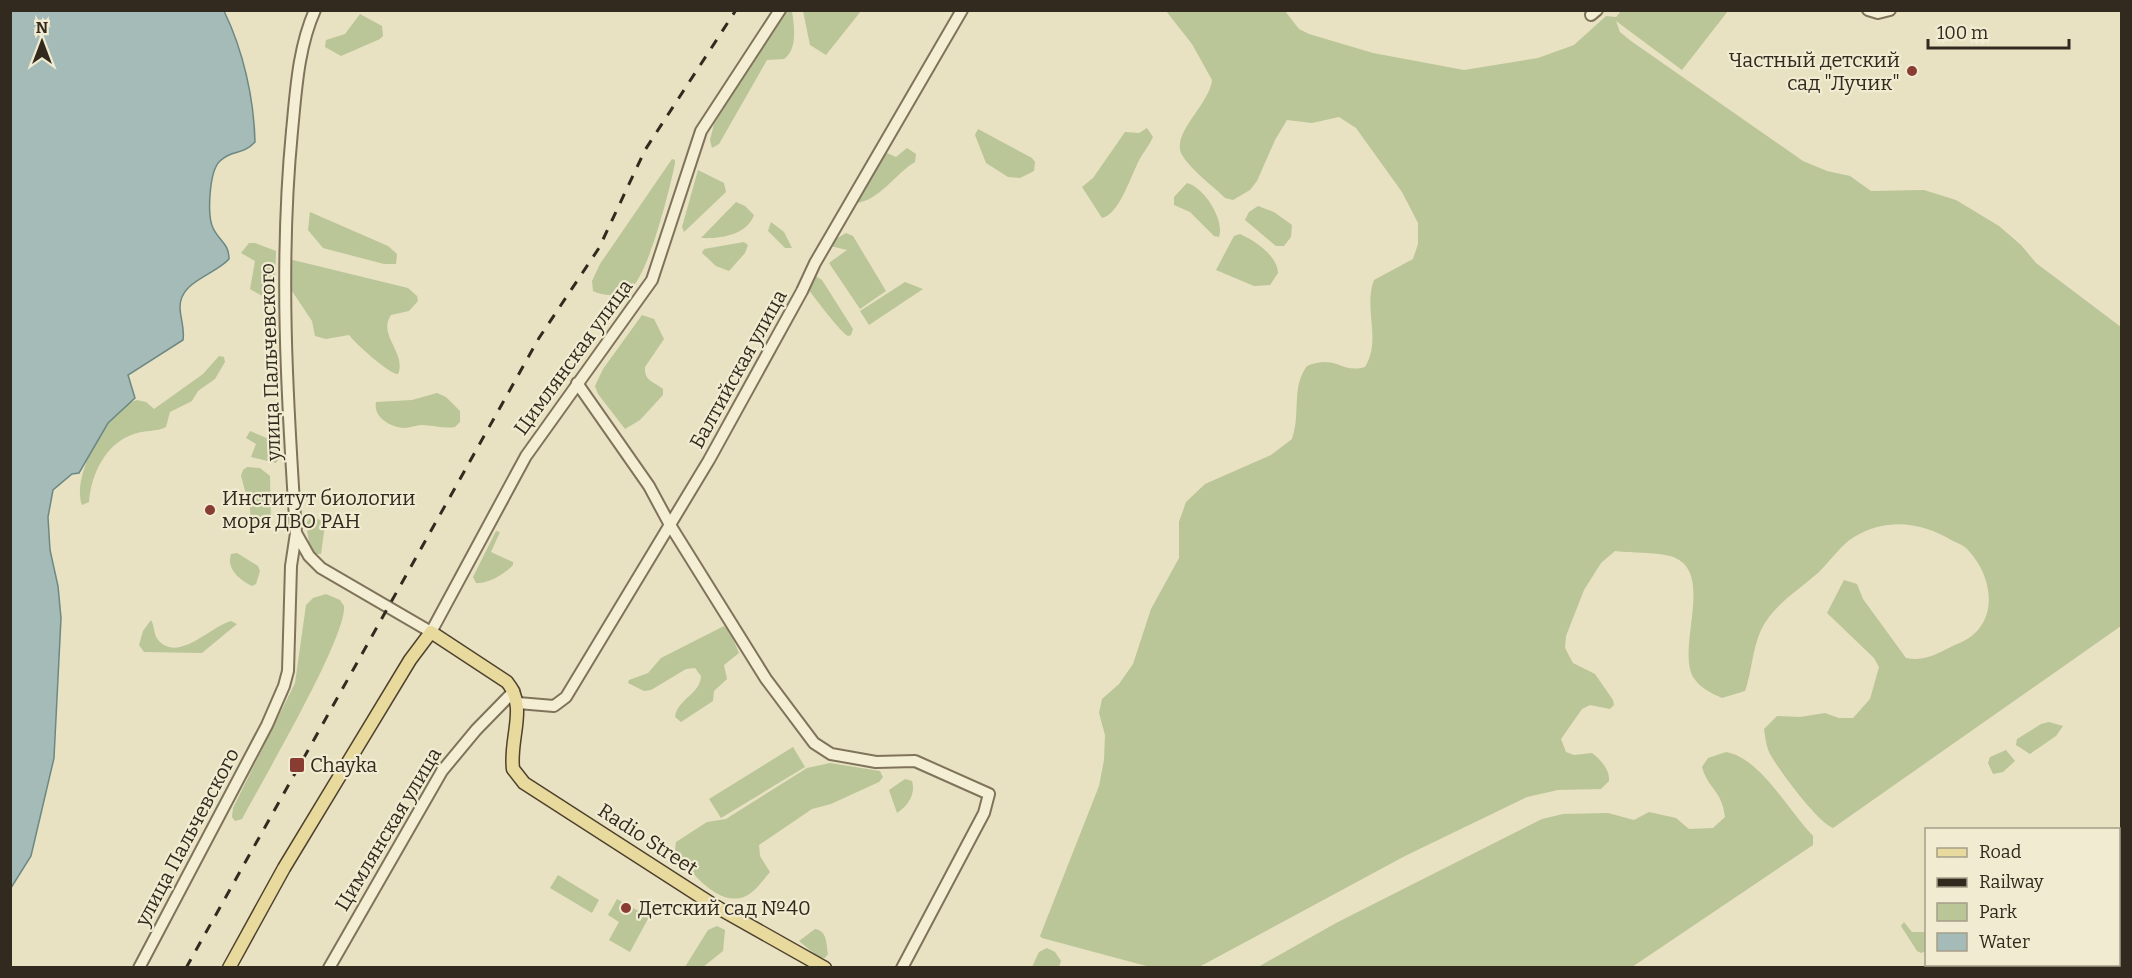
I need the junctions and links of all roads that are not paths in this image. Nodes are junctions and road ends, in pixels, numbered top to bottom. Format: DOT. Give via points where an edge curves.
graph roads {
  1 [pos="315,10"];
  2 [pos="780,10"];
  3 [pos="962,10"];
  4 [pos="1868,10"];
  5 [pos="1890,10"];
  6 [pos="577,383"];
  7 [pos="670,525"];
  8 [pos="296,533"];
  9 [pos="431,632"];
  10 [pos="516,697"];
  11 [pos="139,968"];
  12 [pos="229,968"];
  13 [pos="329,968"];
  14 [pos="825,968"];
  15 [pos="902,968"];
  1 -- 8 [label="street, улица Пальчевского" via="304,37 295,98 284,249"];
  2 -- 6 [label="street, Цимлянская улица" via="700,131 652,280"];
  3 -- 7 [label="street, Балтийская улица" via="815,263"];
  4 -- 5 [label="street"];
  6 -- 7 [label="street" via="649,486"];
  6 -- 9 [label="street, Цимлянская улица" via="526,456"];
  7 -- 10 [label="street, Балтийская улица" via="562,702 554,706"];
  7 -- 15 [label="street" via="766,679 814,743 831,754 876,762 915,761 985,791 989,797"];
  8 -- 9 [label="street" via="321,568"];
  8 -- 11 [label="street, улица Пальчевского" via="291,566 291,653 284,686"];
  9 -- 10 [label="main road" via="507,681"];
  9 -- 12 [label="main road" via="284,868"];
  10 -- 13 [label="street, Цимлянская улица" via="476,730 442,771"];
  10 -- 14 [label="main road, Radio Street" via="512,763 514,773 524,783 715,906"];
}
